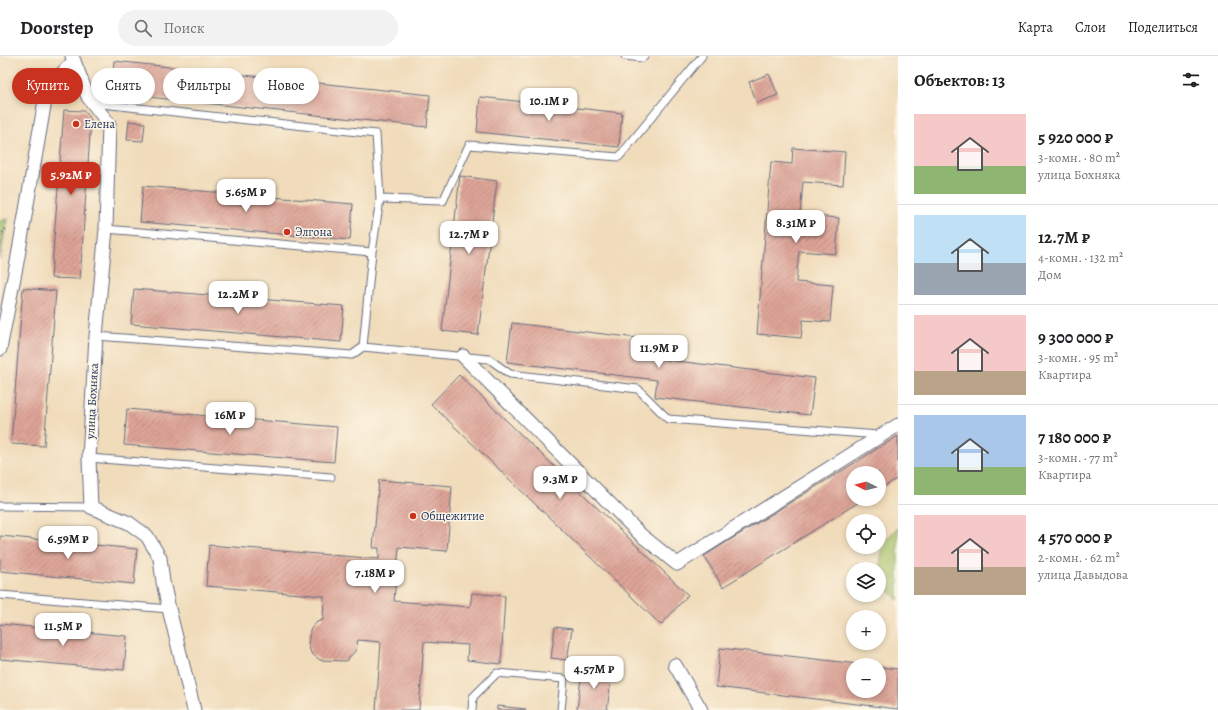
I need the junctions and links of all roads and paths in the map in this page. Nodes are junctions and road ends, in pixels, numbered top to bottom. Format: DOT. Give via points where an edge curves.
graph roads {
  1 [pos="625,56"];
  2 [pos="645,56"];
  3 [pos="702,56"];
  4 [pos="73,59"];
  5 [pos="91,102"];
  6 [pos="93,104"];
  7 [pos="101,104"];
  8 [pos="380,198"];
  9 [pos="106,229"];
  10 [pos="372,252"];
  11 [pos="96,336"];
  12 [pos="363,347"];
  13 [pos="0,349"];
  14 [pos="463,356"];
  15 [pos="898,425"];
  16 [pos="882,435"];
  17 [pos="89,458"];
  18 [pos="331,477"];
  19 [pos="0,506"];
  20 [pos="91,507"];
  21 [pos="0,595"];
  22 [pos="169,609"];
  23 [pos="675,665"];
  24 [pos="194,710"];
  25 [pos="472,710"];
  26 [pos="561,710"];
  27 [pos="701,710"];
  1 -- 2 [label="lane"];
  3 -- 8 [label="lane" via="619,156 469,145 443,201"];
  4 -- 5 [label="street, улица Бохняка"];
  4 -- 13 [label="street, улица Бохняка" via="47,89"];
  6 -- 9 [label="street, улица Бохняка" via="109,124"];
  7 -- 8 [label="lane" via="376,134"];
  8 -- 10 [label="lane"];
  9 -- 10 [label="lane"];
  9 -- 11 [label="street, улица Бохняка"];
  10 -- 12 [label="lane"];
  11 -- 12 [label="lane" via="352,355"];
  11 -- 17 [label="street, улица Бохняка"];
  12 -- 14 [label="lane"];
  14 -- 16 [label="lane" via="489,359 510,374 638,389 668,419"];
  14 -- 16 [label="street" via="641,535 678,564"];
  15 -- 16 [label="street"];
  17 -- 18 [label="lane"];
  17 -- 20 [label="street, улица Бохняка"];
  19 -- 20 [label="lane"];
  20 -- 22 [label="street" via="129,523 147,536 160,558"];
  21 -- 22 [label="lane"];
  22 -- 24 [label="street"];
  23 -- 27 [label="street"];
  25 -- 26 [label="lane" via="473,697 497,673 564,679"];
}
